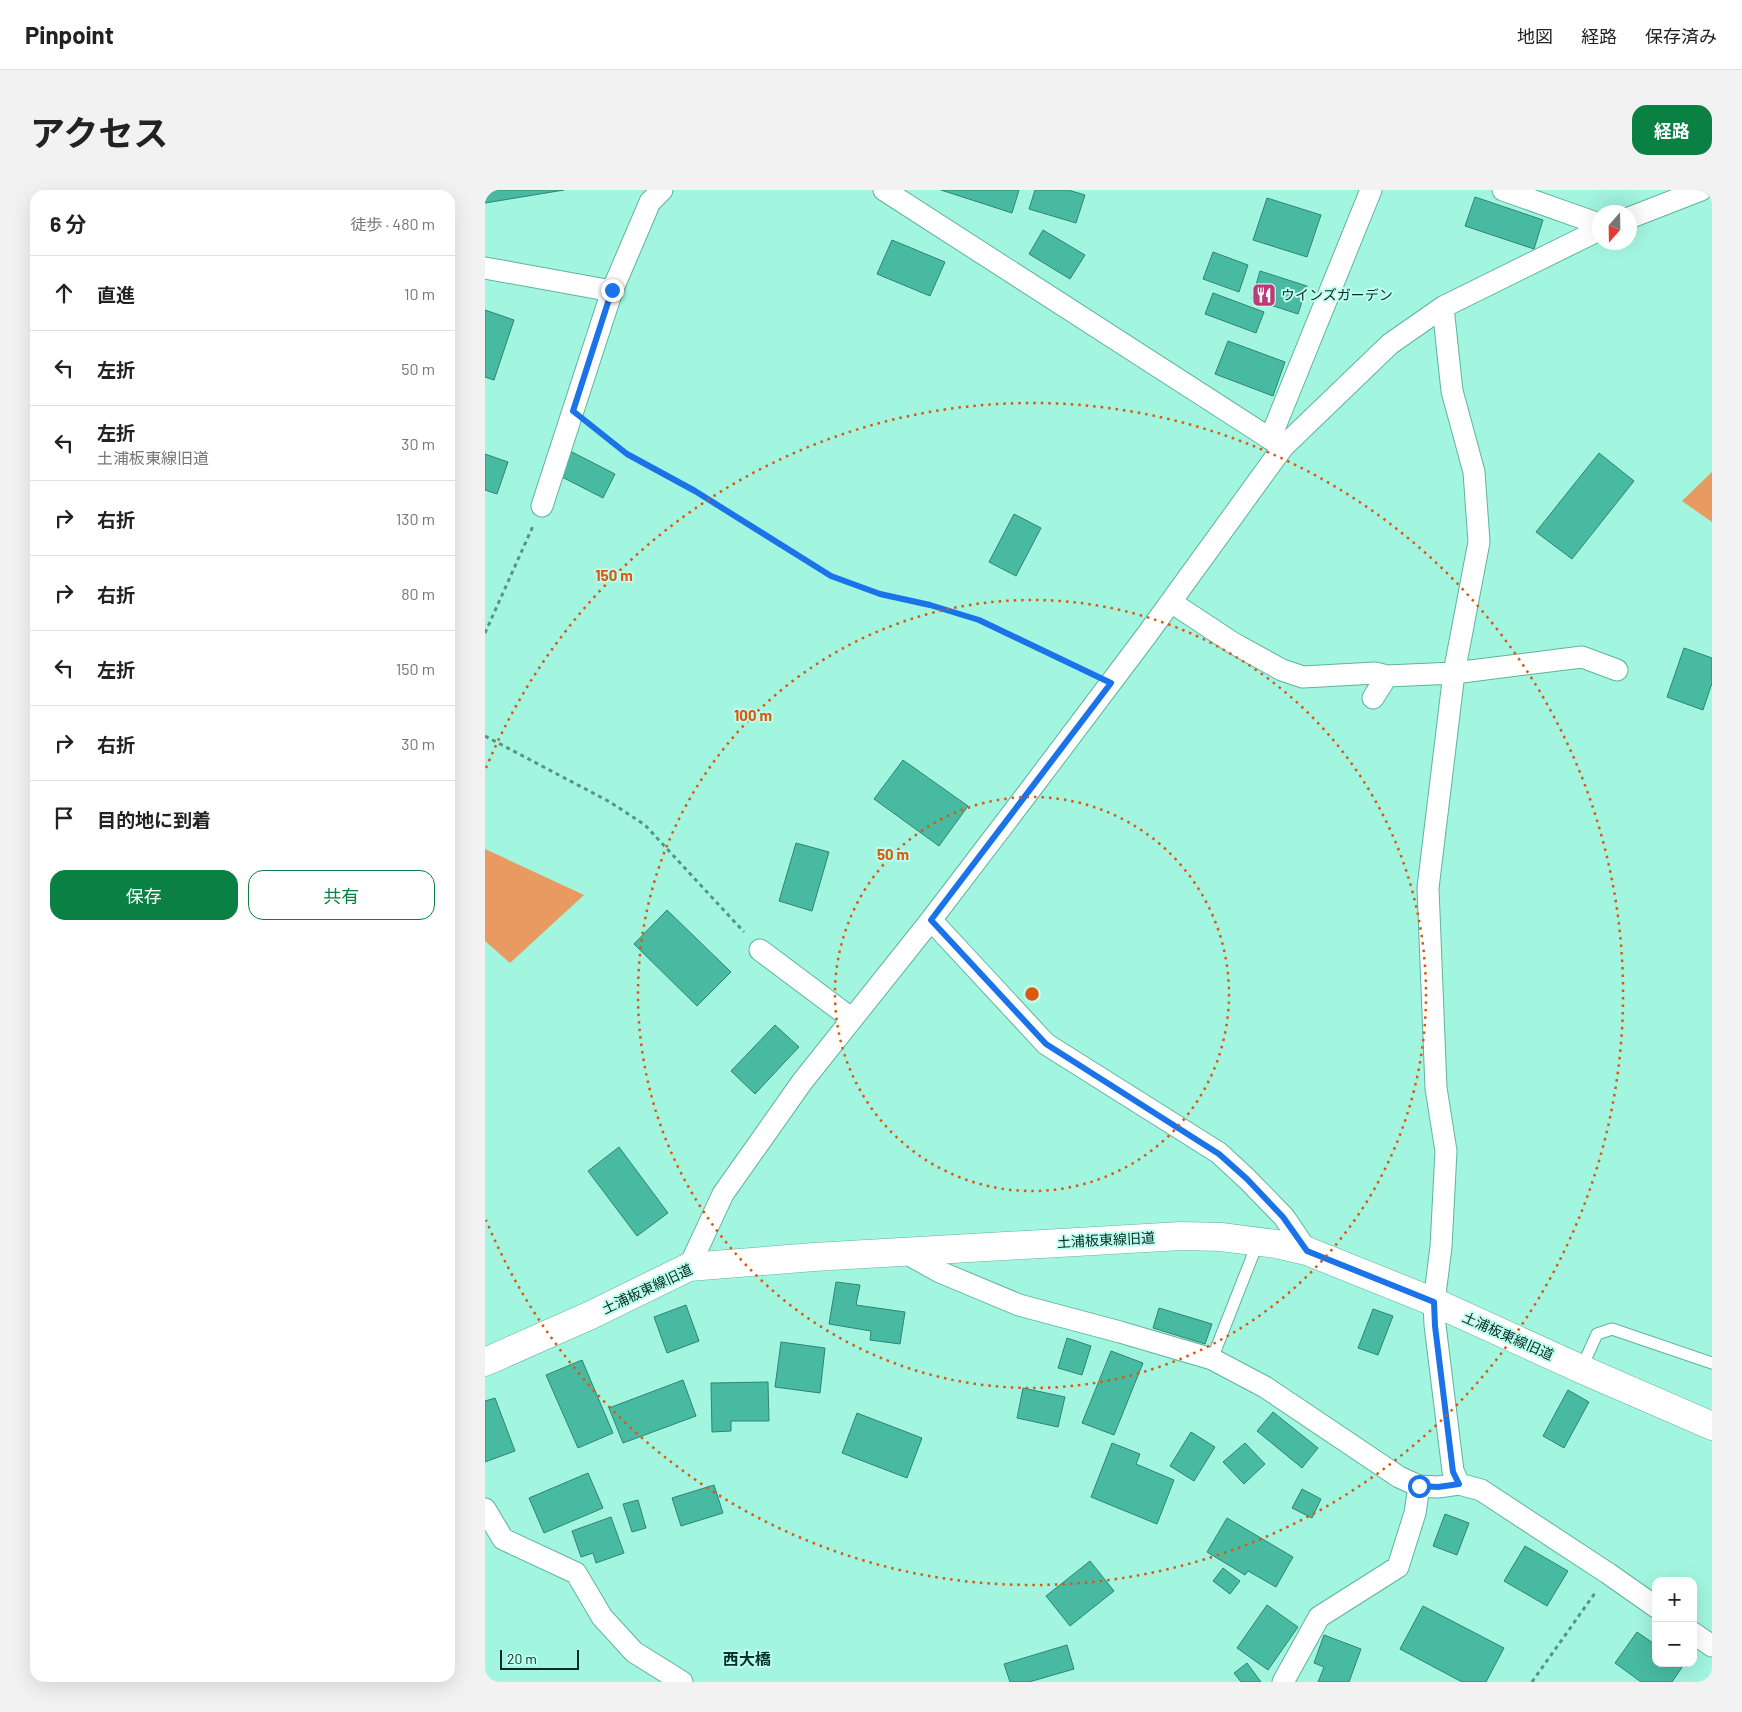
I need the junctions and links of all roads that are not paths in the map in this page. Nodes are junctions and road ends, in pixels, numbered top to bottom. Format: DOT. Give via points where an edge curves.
graph roads {
  1 [pos="662,190"];
  2 [pos="884,190"];
  3 [pos="1371,190"];
  4 [pos="1503,190"];
  5 [pos="1701,190"];
  6 [pos="1637,215"];
  7 [pos="1592,222"];
  8 [pos="1592,233"];
  9 [pos="485,268"];
  10 [pos="612,290"];
  11 [pos="1443,307"];
  12 [pos="1277,443"];
  13 [pos="542,506"];
  14 [pos="1171,602"];
  15 [pos="1617,670"];
  16 [pos="1454,673"];
  17 [pos="1387,676"];
  18 [pos="1373,698"];
  19 [pos="931,920"];
  20 [pos="760,950"];
  21 [pos="852,1019"];
  22 [pos="1259,1242"];
  23 [pos="1307,1251"];
  24 [pos="904,1252"];
  25 [pos="689,1266"];
  26 [pos="1434,1302"];
  27 [pos="1212,1360"];
  28 [pos="485,1362"];
  29 [pos="1712,1362"];
  30 [pos="1581,1369"];
  31 [pos="1712,1426"];
  32 [pos="1459,1484"];
  33 [pos="1419,1486"];
  34 [pos="485,1509"];
  35 [pos="1652,1604"];
  36 [pos="682,1682"];
  37 [pos="1283,1682"];
  1 -- 10 [label="street" via="650,202"];
  2 -- 12 [label="street"];
  3 -- 12 [label="street"];
  4 -- 7 [label="street"];
  5 -- 6 [label="street"];
  8 -- 11 [label="street"];
  9 -- 10 [label="street"];
  10 -- 13 [label="street"];
  11 -- 12 [label="street" via="1390,344"];
  11 -- 16 [label="street" via="1452,391 1474,472 1479,542"];
  12 -- 14 [label="street"];
  14 -- 17 [label="street" via="1233,643 1282,670 1303,677 1375,673"];
  14 -- 19 [label="street"];
  15 -- 16 [label="street" via="1583,657"];
  16 -- 17 [label="street"];
  16 -- 26 [label="street" via="1428,888 1436,1088 1446,1151 1441,1247"];
  17 -- 18 [label="street"];
  19 -- 21 [label="street"];
  19 -- 23 [label="street" via="1046,1044 1219,1154 1283,1217"];
  20 -- 21 [label="street"];
  21 -- 25 [label="street" via="802,1082 723,1194"];
  22 -- 23 [label="street, 土浦板東線旧道"];
  22 -- 24 [label="street, 土浦板東線旧道" via="1181,1236"];
  22 -- 27 [label="lane"];
  23 -- 26 [label="street, 土浦板東線旧道"];
  24 -- 25 [label="street, 土浦板東線旧道"];
  24 -- 27 [label="street" via="940,1272 1019,1305"];
  25 -- 28 [label="street, 土浦板東線旧道" via="591,1315"];
  26 -- 30 [label="street, 土浦板東線旧道"];
  26 -- 32 [label="street" via="1453,1472"];
  27 -- 33 [label="street" via="1265,1388 1399,1477"];
  29 -- 30 [label="lane" via="1612,1329 1597,1334"];
  30 -- 31 [label="street, 土浦板東線旧道"];
  32 -- 33 [label="street"];
  32 -- 35 [label="street" via="1481,1490"];
  33 -- 37 [label="street" via="1415,1513 1398,1567 1319,1617"];
  34 -- 36 [label="street" via="503,1539 576,1573 602,1617 634,1652"];
}
